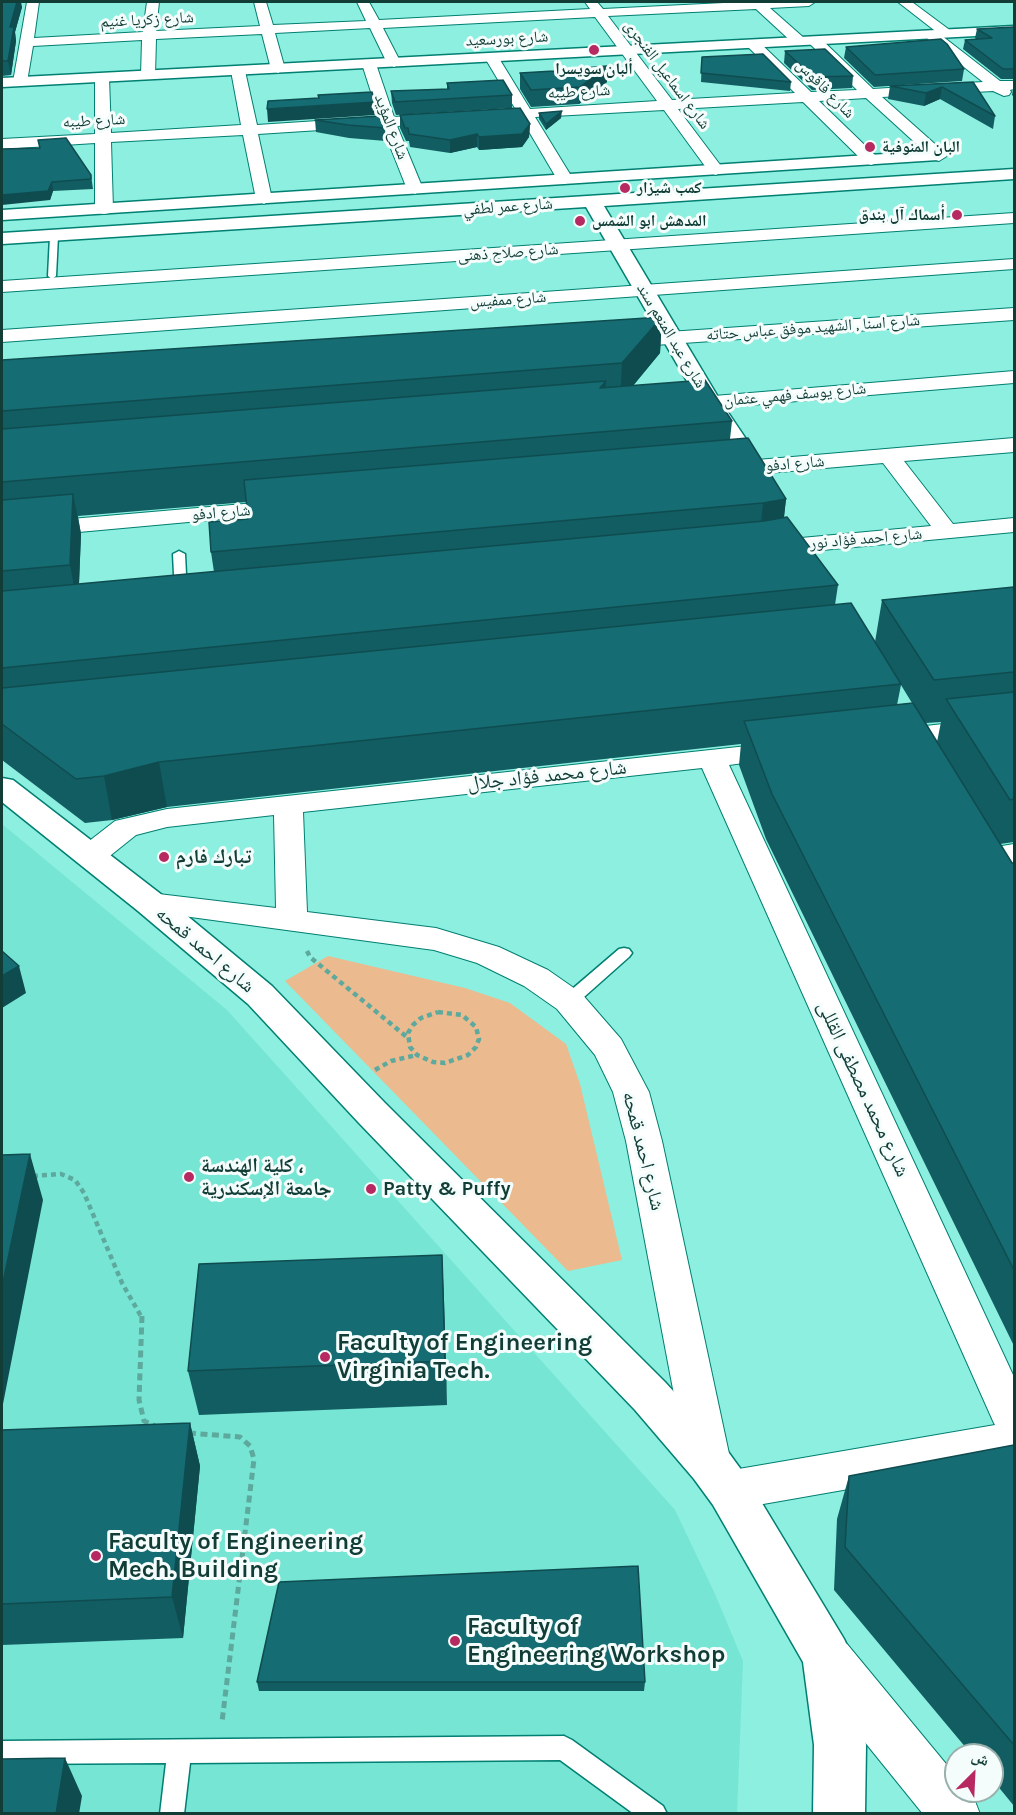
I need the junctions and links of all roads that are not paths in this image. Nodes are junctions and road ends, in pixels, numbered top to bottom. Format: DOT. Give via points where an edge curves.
graph roads {
  1 [pos="33,2"];
  2 [pos="153,2"];
  3 [pos="260,2"];
  4 [pos="363,2"];
  5 [pos="471,2"];
  6 [pos="809,2"];
  7 [pos="904,2"];
  8 [pos="757,3"];
  9 [pos="595,7"];
  10 [pos="487,23"];
  11 [pos="375,24"];
  12 [pos="267,30"];
  13 [pos="1014,30"];
  14 [pos="948,34"];
  15 [pos="932,35"];
  16 [pos="149,36"];
  17 [pos="10,40"];
  18 [pos="27,40"];
  19 [pos="799,41"];
  20 [pos="815,41"];
  21 [pos="753,44"];
  22 [pos="626,51"];
  23 [pos="501,54"];
  24 [pos="394,63"];
  25 [pos="369,64"];
  26 [pos="278,69"];
  27 [pos="238,71"];
  28 [pos="148,75"];
  29 [pos="102,78"];
  30 [pos="20,82"];
  31 [pos="2,83"];
  32 [pos="1014,85"];
  33 [pos="996,86"];
  34 [pos="872,93"];
  35 [pos="807,97"];
  36 [pos="1014,101"];
  37 [pos="667,105"];
  38 [pos="526,113"];
  39 [pos="388,122"];
  40 [pos="249,130"];
  41 [pos="103,138"];
  42 [pos="2,144"];
  43 [pos="961,154"];
  44 [pos="939,156"];
  45 [pos="871,160"];
  46 [pos="716,170"];
  47 [pos="1014,174"];
  48 [pos="566,179"];
  49 [pos="416,189"];
  50 [pos="264,199"];
  51 [pos="592,201"];
  52 [pos="105,209"];
  53 [pos="2,215"];
  54 [pos="1014,218"];
  55 [pos="54,236"];
  56 [pos="2,239"];
  57 [pos="618,245"];
  58 [pos="1014,264"];
  59 [pos="52,276"];
  60 [pos="2,287"];
  61 [pos="643,290"];
  62 [pos="1014,314"];
  63 [pos="2,336"];
  64 [pos="671,338"];
  65 [pos="624,341"];
  66 [pos="1014,377"];
  67 [pos="710,402"];
  68 [pos="663,406"];
  69 [pos="1014,445"];
  70 [pos="889,456"];
  71 [pos="753,468"];
  72 [pos="706,472"];
  73 [pos="771,497"];
  74 [pos="312,506"];
  75 [pos="1014,525"];
  76 [pos="947,531"];
  77 [pos="2,532"];
  78 [pos="179,554"];
  79 [pos="747,554"];
  80 [pos="182,607"];
  81 [pos="1014,724"];
  82 [pos="859,742"];
  83 [pos="814,747"];
  84 [pos="712,758"];
  85 [pos="2,787"];
  86 [pos="288,804"];
  87 [pos="90,856"];
  88 [pos="150,903"];
  89 [pos="292,921"];
  90 [pos="624,953"];
  91 [pos="568,1001"];
  92 [pos="1014,1420"];
  93 [pos="1014,1441"];
  94 [pos="719,1477"];
  95 [pos="827,1656"];
  96 [pos="2,1753"];
  97 [pos="179,1753"];
  98 [pos="172,1814"];
  99 [pos="655,1814"];
  100 [pos="840,1814"];
  101 [pos="955,1814"];
  1 -- 18 [label="street"];
  2 -- 16 [label="street"];
  3 -- 12 [label="street"];
  4 -- 11 [label="street"];
  5 -- 10 [label="street"];
  6 -- 8 [label="street, شارع زكريا غنيم"];
  7 -- 14 [label="street"];
  8 -- 9 [label="street, شارع زكريا غنيم"];
  8 -- 19 [label="street"];
  9 -- 10 [label="street, شارع زكريا غنيم"];
  9 -- 22 [label="street, شارع اسماعيل الفنجرى"];
  10 -- 11 [label="street, شارع زكريا غنيم"];
  11 -- 12 [label="street, شارع زكريا غنيم"];
  11 -- 24 [label="street"];
  12 -- 16 [label="street, شارع زكريا غنيم"];
  12 -- 26 [label="street"];
  13 -- 14 [label="street, شارع بورسعيد"];
  14 -- 15 [label="street, شارع بورسعيد"];
  15 -- 20 [label="street, شارع بورسعيد"];
  15 -- 33 [label="street"];
  16 -- 18 [label="street, شارع زكريا غنيم"];
  16 -- 28 [label="street"];
  17 -- 18 [label="street, شارع زكريا غنيم"];
  18 -- 30 [label="street"];
  19 -- 20 [label="street, شارع بورسعيد"];
  19 -- 21 [label="street, شارع بورسعيد"];
  20 -- 34 [label="street"];
  21 -- 22 [label="street, شارع بورسعيد"];
  21 -- 35 [label="street, شارع فاقوس"];
  22 -- 23 [label="street, شارع بورسعيد"];
  22 -- 37 [label="street, شارع اسماعيل الفنجرى"];
  23 -- 24 [label="street, شارع بورسعيد"];
  23 -- 38 [label="street"];
  24 -- 25 [label="street, شارع بورسعيد"];
  25 -- 26 [label="street, شارع بورسعيد"];
  25 -- 39 [label="street, شارع المؤيد"];
  26 -- 27 [label="street, شارع بورسعيد"];
  27 -- 28 [label="street, شارع بورسعيد"];
  27 -- 40 [label="street"];
  28 -- 29 [label="street, شارع بورسعيد"];
  29 -- 30 [label="street, شارع بورسعيد"];
  29 -- 41 [label="street"];
  30 -- 31 [label="street, شارع بورسعيد"];
  32 -- 33 [label="street, شارع طيبه"];
  33 -- 34 [label="street, شارع طيبه"];
  33 -- 36 [label="street"];
  34 -- 35 [label="street, شارع طيبه"];
  34 -- 44 [label="street"];
  35 -- 37 [label="street, شارع طيبه"];
  35 -- 45 [label="street, شارع فاقوس"];
  37 -- 38 [label="street, شارع طيبه"];
  37 -- 46 [label="street, شارع اسماعيل الفنجرى"];
  38 -- 39 [label="street, شارع طيبه"];
  38 -- 48 [label="street"];
  39 -- 40 [label="street, شارع طيبه"];
  39 -- 49 [label="street, شارع المؤيد"];
  40 -- 41 [label="street, شارع طيبه"];
  40 -- 50 [label="street"];
  41 -- 42 [label="street, شارع طيبه"];
  41 -- 52 [label="street"];
  43 -- 44 [label="street, شارع عمر لطفي"];
  44 -- 45 [label="street, شارع عمر لطفي"];
  45 -- 46 [label="street, شارع عمر لطفي"];
  46 -- 48 [label="street, شارع عمر لطفي"];
  47 -- 51 [label="street, شارع عمر لطفي"];
  48 -- 49 [label="street, شارع عمر لطفي"];
  49 -- 50 [label="street, شارع عمر لطفي"];
  50 -- 52 [label="street, شارع عمر لطفي"];
  51 -- 55 [label="street, شارع عمر لطفي"];
  51 -- 57 [label="street, شارع عبد المنعم سند"];
  52 -- 53 [label="street, شارع عمر لطفي"];
  54 -- 57 [label="street, شارع صلاح ذهنى"];
  55 -- 56 [label="street, شارع عمر لطفي"];
  55 -- 59 [label="lane"];
  57 -- 60 [label="street, شارع صلاح ذهنى"];
  57 -- 61 [label="street, شارع عبد المنعم سند"];
  58 -- 61 [label="street, شارع ممفيس"];
  61 -- 63 [label="street, شارع ممفيس"];
  61 -- 64 [label="street, شارع عبد المنعم سند"];
  62 -- 64 [label="street, شارع اسنا , الشهيد موفق عباس حتاته"];
  64 -- 65 [label="street, شارع اسنا , الشهيد موفق عباس حتاته"];
  64 -- 67 [label="street, شارع عبد المنعم سند"];
  66 -- 67 [label="street, شارع يوسف فهمي عثمان"];
  67 -- 68 [label="street, شارع يوسف فهمي عثمان"];
  67 -- 71 [label="street, شارع عبد المنعم سند"];
  69 -- 70 [label="street, شارع ادفو"];
  70 -- 71 [label="street, شارع ادفو"];
  70 -- 76 [label="street"];
  71 -- 72 [label="street, شارع ادفو"];
  71 -- 73 [label="street, شارع عبد المنعم سند"];
  74 -- 77 [label="street, شارع ادفو"];
  75 -- 76 [label="street, شارع احمد فؤاد نور"];
  76 -- 79 [label="street, شارع احمد فؤاد نور"];
  78 -- 80 [label="lane"];
  81 -- 82 [label="street"];
  83 -- 84 [label="street, شارع محمد فؤاد جلال"];
  84 -- 86 [label="street, شارع محمد فؤاد جلال"];
  84 -- 92 [label="street, شارع محمد مصطفى القللى"];
  85 -- 87 [label="street, شارع احمد قمحه"];
  86 -- 87 [label="street, شارع محمد فؤاد جلال" via="142,823 126,828"];
  86 -- 89 [label="street"];
  87 -- 88 [label="street, شارع احمد قمحه"];
  88 -- 89 [label="street, شارع احمد قمحه"];
  88 -- 94 [label="street, شارع احمد قمحه" via="260,995 650,1396"];
  89 -- 91 [label="street, شارع احمد قمحه" via="436,939 488,955 536,978"];
  90 -- 91 [label="lane"];
  91 -- 94 [label="street, شارع احمد قمحه" via="609,1048 631,1092"];
  93 -- 94 [label="street"];
  94 -- 95 [label="street, شارع احمد قمحه"];
  95 -- 100 [label="street, شارع احمد قمحه" via="840,1745"];
  95 -- 101 [label="street, شارع احمد قمحه"];
  96 -- 97 [label="lane"];
  97 -- 98 [label="lane"];
  97 -- 99 [label="lane" via="564,1748"];
}
